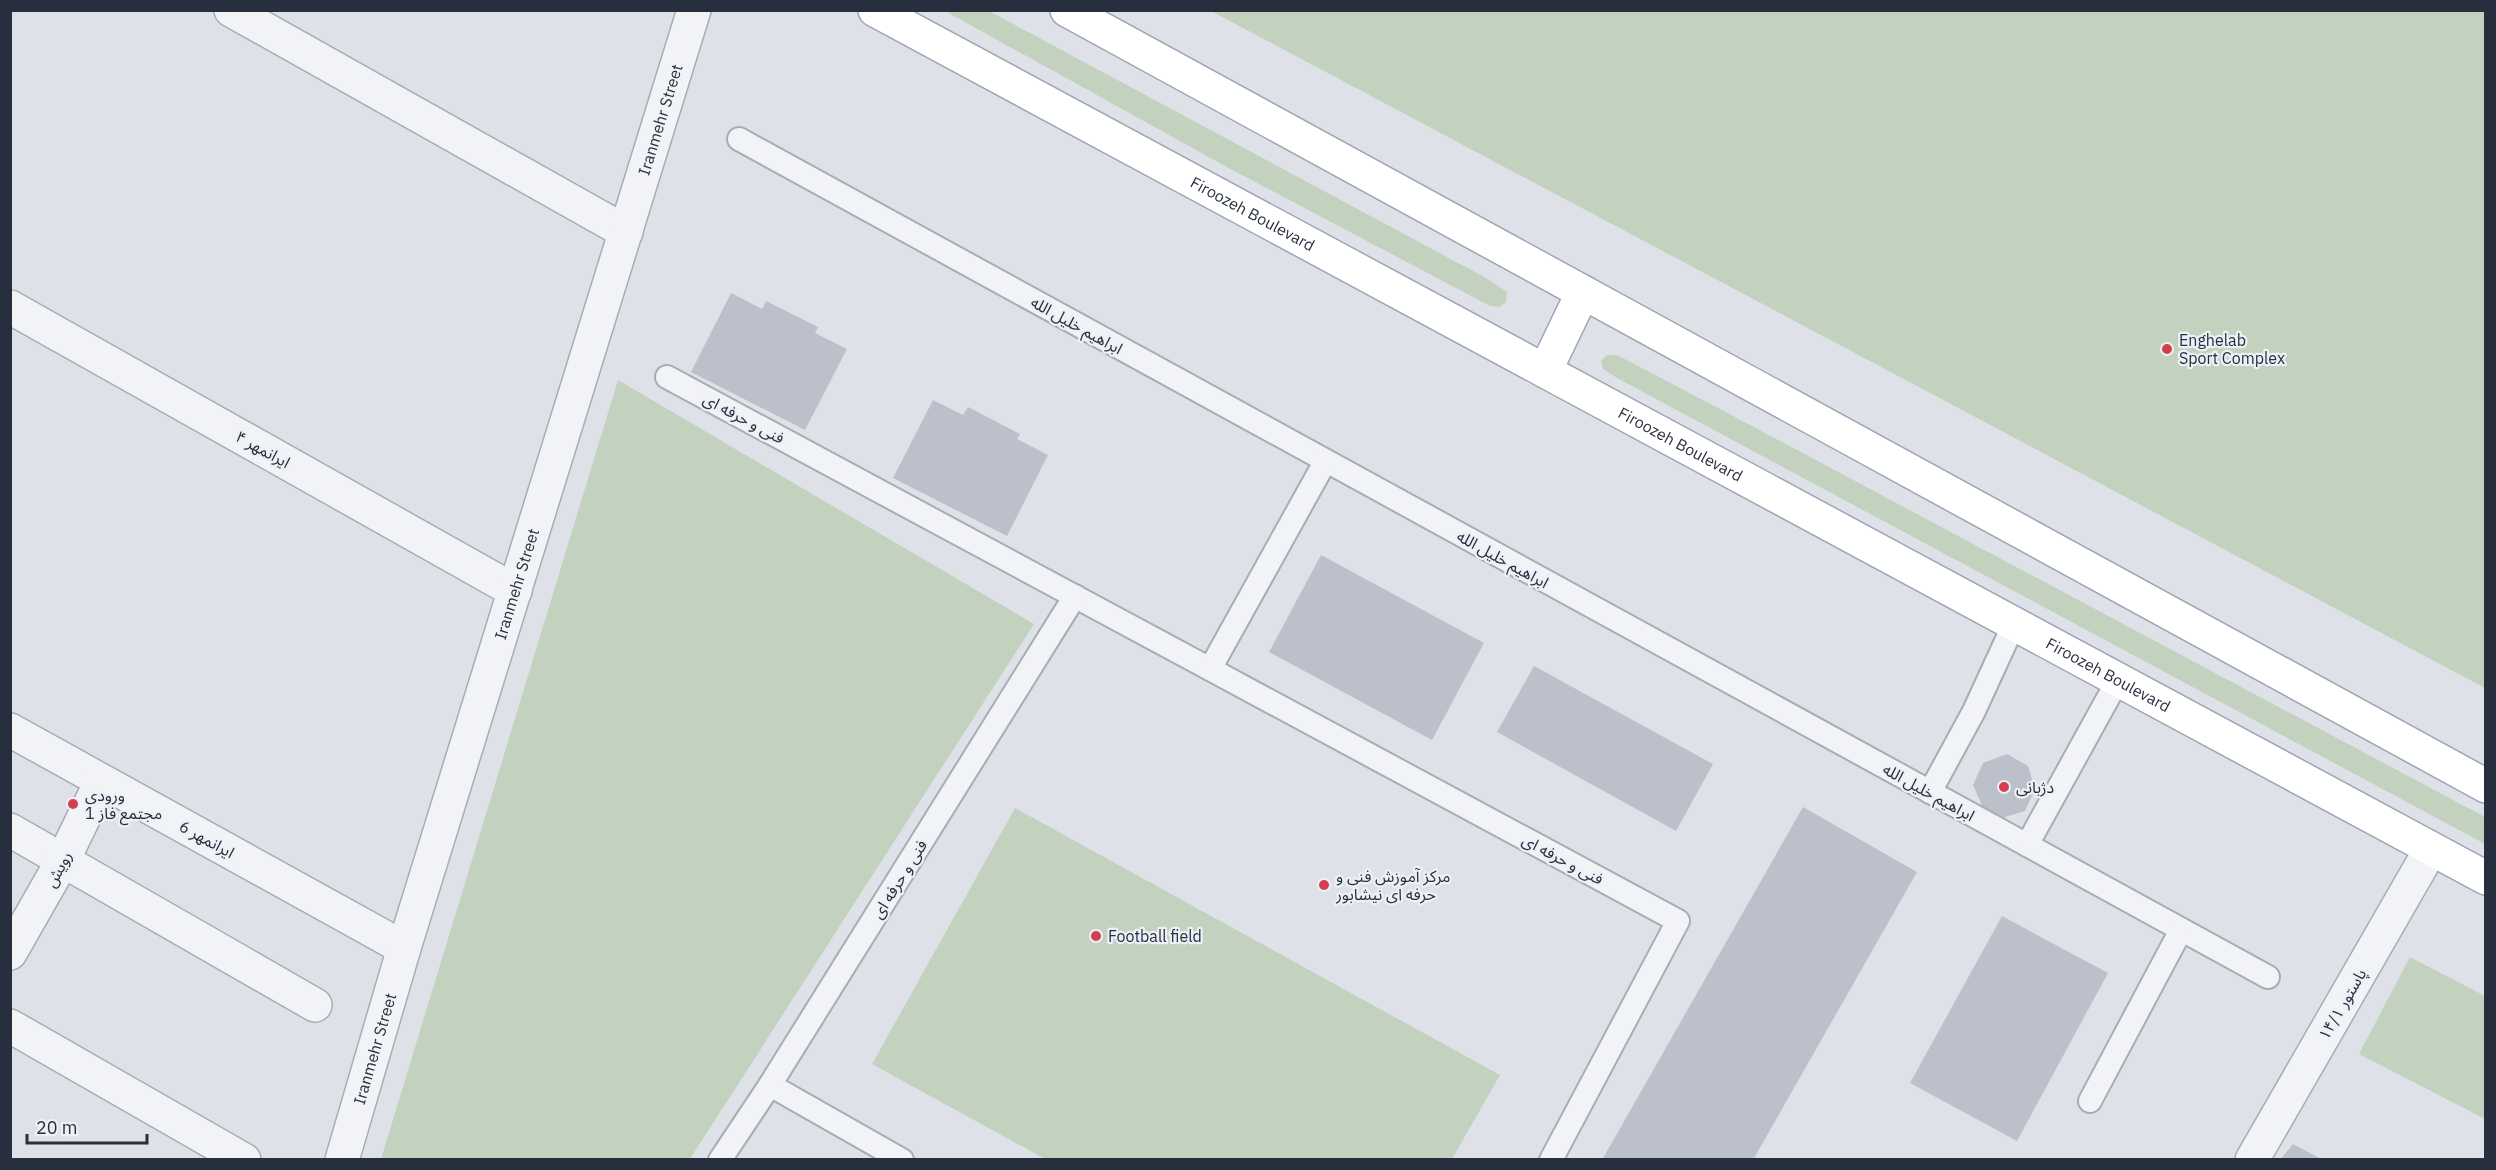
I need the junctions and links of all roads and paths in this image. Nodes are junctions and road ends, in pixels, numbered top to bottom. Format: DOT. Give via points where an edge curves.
graph roads {
  1 [pos="231,10"];
  2 [pos="694,10"];
  3 [pos="875,10"];
  4 [pos="1067,10"];
  5 [pos="739,140"];
  6 [pos="626,232"];
  7 [pos="1583,292"];
  8 [pos="10,307"];
  9 [pos="1545,371"];
  10 [pos="667,377"];
  11 [pos="1325,462"];
  12 [pos="515,591"];
  13 [pos="1075,596"];
  14 [pos="2014,624"];
  15 [pos="1210,669"];
  16 [pos="2118,680"];
  17 [pos="10,730"];
  18 [pos="101,782"];
  19 [pos="2486,786"];
  20 [pos="1930,792"];
  21 [pos="10,830"];
  22 [pos="2026,844"];
  23 [pos="2431,849"];
  24 [pos="63,860"];
  25 [pos="2486,878"];
  26 [pos="2181,930"];
  27 [pos="404,948"];
  28 [pos="10,953"];
  29 [pos="2268,977"];
  30 [pos="315,1005"];
  31 [pos="10,1026"];
  32 [pos="770,1085"];
  33 [pos="2090,1101"];
  34 [pos="244,1160"];
  35 [pos="342,1160"];
  36 [pos="720,1160"];
  37 [pos="902,1160"];
  38 [pos="1551,1160"];
  39 [pos="2252,1160"];
  1 -- 6 [label="street"];
  2 -- 6 [label="street, Iranmehr Street"];
  3 -- 9 [label="main road, Firoozeh Boulevard"];
  4 -- 7 [label="main road"];
  5 -- 11 [label="lane, ابراهیم خلیل الله"];
  6 -- 12 [label="street, Iranmehr Street"];
  7 -- 9 [label="main road"];
  7 -- 19 [label="main road"];
  8 -- 12 [label="street, ایرانمهر ۴"];
  9 -- 14 [label="main road, Firoozeh Boulevard"];
  10 -- 13 [label="lane, فنی و حرفه ای"];
  11 -- 15 [label="lane"];
  11 -- 20 [label="lane, ابراهیم خلیل الله"];
  12 -- 27 [label="street, Iranmehr Street"];
  13 -- 15 [label="lane, فنی و حرفه ای"];
  13 -- 32 [label="lane, فنی و حرفه ای"];
  14 -- 16 [label="main road, Firoozeh Boulevard"];
  14 -- 20 [label="lane" via="1974,711"];
  15 -- 38 [label="lane, فنی و حرفه ای" via="1678,921"];
  16 -- 22 [label="lane"];
  16 -- 23 [label="main road, Firoozeh Boulevard"];
  17 -- 18 [label="street, ایرانمهر 6"];
  18 -- 24 [label="street, رویش"];
  18 -- 27 [label="street, ایرانمهر 6"];
  20 -- 22 [label="lane, ابراهیم خلیل الله"];
  21 -- 24 [label="street"];
  22 -- 26 [label="lane, ابراهیم خلیل الله"];
  23 -- 25 [label="main road, Firoozeh Boulevard"];
  23 -- 39 [label="street, پاستور ۱۴/۱"];
  24 -- 28 [label="street, رویش"];
  24 -- 30 [label="street"];
  26 -- 29 [label="lane, ابراهیم خلیل الله"];
  26 -- 33 [label="lane"];
  27 -- 35 [label="street, Iranmehr Street"];
  31 -- 34 [label="street"];
  32 -- 36 [label="lane, فنی و حرفه ای"];
  32 -- 37 [label="lane"];
}
